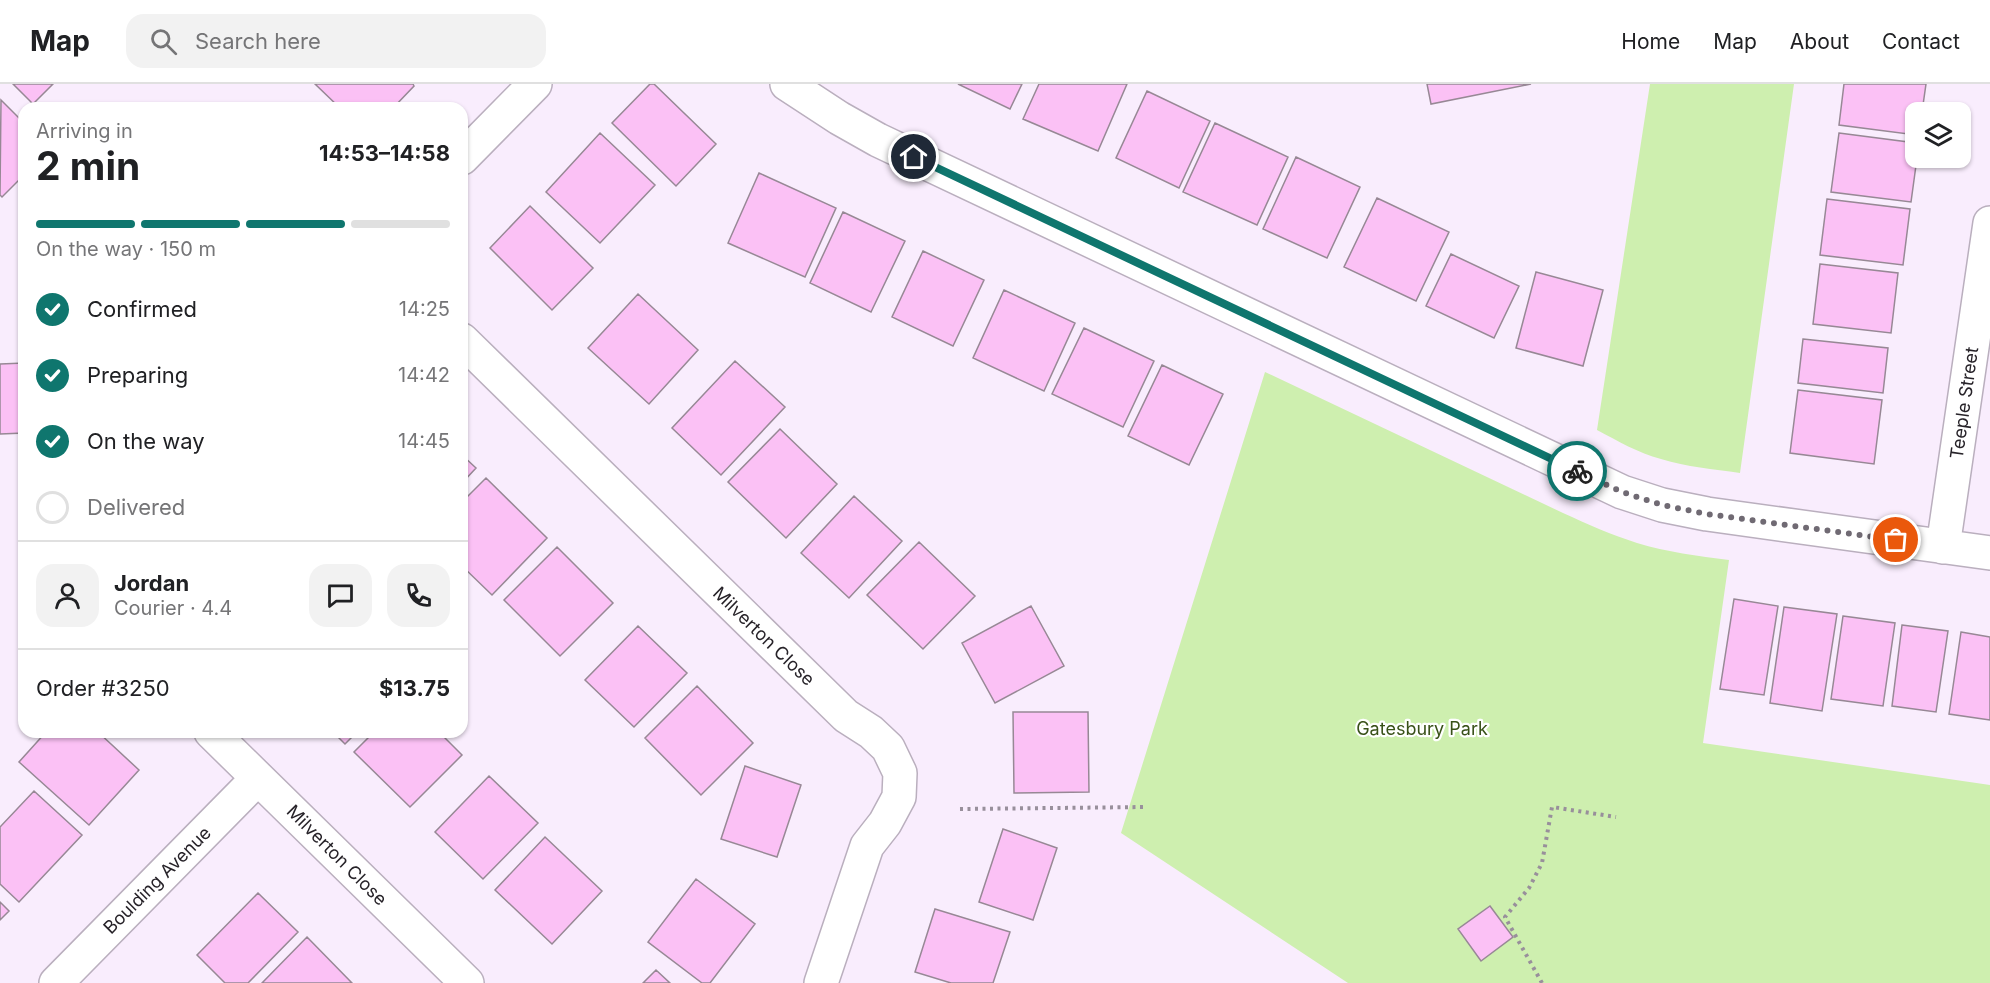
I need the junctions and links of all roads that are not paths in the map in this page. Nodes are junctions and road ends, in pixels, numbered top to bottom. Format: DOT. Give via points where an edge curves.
graph roads {
  1 [pos="535,84"];
  2 [pos="787,84"];
  3 [pos="468,152"];
  4 [pos="1990,223"];
  5 [pos="468,346"];
  6 [pos="1943,547"];
  7 [pos="1990,553"];
  8 [pos="216,738"];
  9 [pos="258,778"];
  10 [pos="56,983"];
  11 [pos="467,983"];
  12 [pos="821,983"];
  1 -- 3 [label="street"];
  2 -- 6 [label="street" via="878,140 1622,492 1707,514"];
  4 -- 6 [label="street, Teeple Street"];
  5 -- 12 [label="street, Milverton Close" via="846,716 888,748 900,773 899,797 867,846"];
  6 -- 7 [label="street"];
  8 -- 9 [label="street, Milverton Close"];
  9 -- 10 [label="street, Boulding Avenue"];
  9 -- 11 [label="street, Milverton Close"];
}
